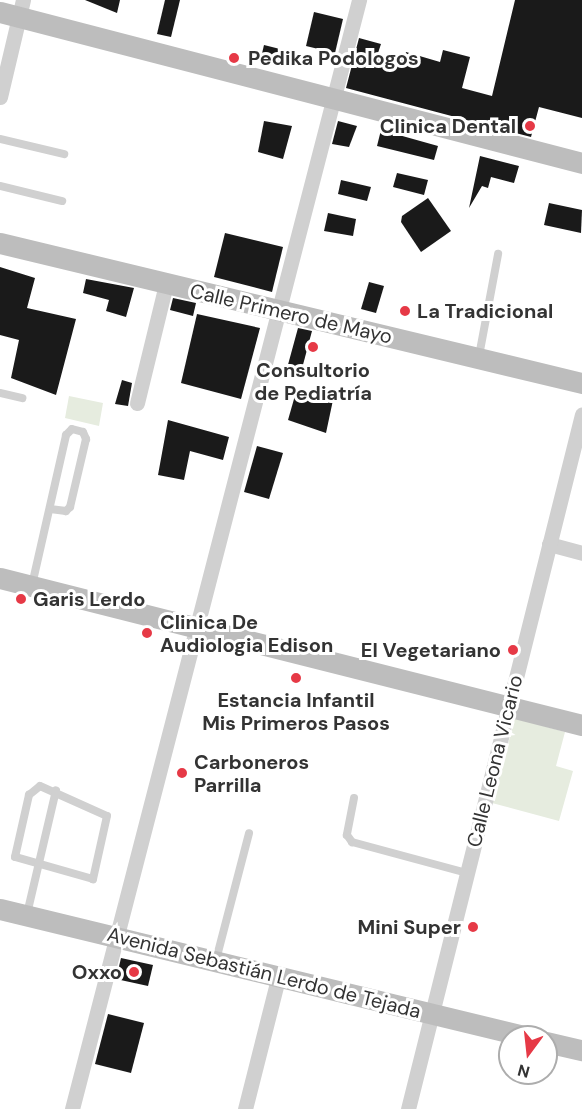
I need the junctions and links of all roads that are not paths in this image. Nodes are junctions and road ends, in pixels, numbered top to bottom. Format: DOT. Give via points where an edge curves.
graph roads {
  1 [pos="359,0"];
  2 [pos="14,10"];
  3 [pos="0,97"];
  4 [pos="333,100"];
  5 [pos="0,139"];
  6 [pos="63,154"];
  7 [pos="582,163"];
  8 [pos="0,186"];
  9 [pos="62,201"];
  10 [pos="0,243"];
  11 [pos="498,254"];
  12 [pos="166,284"];
  13 [pos="278,311"];
  14 [pos="479,358"];
  15 [pos="582,383"];
  16 [pos="0,393"];
  17 [pos="22,398"];
  18 [pos="137,403"];
  19 [pos="582,414"];
  20 [pos="50,509"];
  21 [pos="549,544"];
  22 [pos="582,553"];
  23 [pos="0,578"];
  24 [pos="31,586"];
  25 [pos="195,627"];
  26 [pos="509,706"];
  27 [pos="582,725"];
  28 [pos="56,790"];
  29 [pos="354,798"];
  30 [pos="249,834"];
  31 [pos="38,866"];
  32 [pos="467,873"];
  33 [pos="0,909"];
  34 [pos="26,915"];
  35 [pos="116,937"];
  36 [pos="216,960"];
  37 [pos="279,975"];
  38 [pos="432,1013"];
  39 [pos="498,1030"];
  40 [pos="558,1045"];
  41 [pos="582,1050"];
  42 [pos="72,1109"];
  43 [pos="245,1109"];
  44 [pos="408,1109"];
  1 -- 4 [label="street"];
  2 -- 3 [label="street"];
  2 -- 4 [label="main road"];
  4 -- 7 [label="main road"];
  4 -- 13 [label="street"];
  5 -- 6 [label="lane"];
  8 -- 9 [label="lane"];
  10 -- 12 [label="main road, Calle Primero de Mayo"];
  11 -- 14 [label="lane"];
  12 -- 13 [label="main road, Calle Primero de Mayo"];
  12 -- 18 [label="street"];
  13 -- 14 [label="main road, Calle Primero de Mayo"];
  13 -- 25 [label="street"];
  14 -- 15 [label="main road, Calle Primero de Mayo"];
  16 -- 17 [label="lane"];
  19 -- 21 [label="street, Calle Leona Vicario"];
  20 -- 20 [label="lane" via="66,435 72,429 83,432 86,438 70,507 66,511"];
  20 -- 24 [label="lane"];
  21 -- 22 [label="street"];
  21 -- 26 [label="street, Calle Leona Vicario"];
  23 -- 24 [label="main road"];
  24 -- 25 [label="main road"];
  25 -- 26 [label="main road"];
  25 -- 35 [label="street"];
  26 -- 27 [label="main road"];
  26 -- 32 [label="street, Calle Leona Vicario"];
  28 -- 31 [label="lane"];
  28 -- 31 [label="lane" via="40,786 31,791 20,830 15,857"];
  28 -- 31 [label="lane" via="102,811 108,825 93,879"];
  29 -- 32 [label="lane" via="347,835 352,842"];
  30 -- 36 [label="lane"];
  31 -- 34 [label="lane"];
  32 -- 38 [label="street, Calle Leona Vicario"];
  33 -- 34 [label="main road, Avenida Sebastián Lerdo de Tejada"];
  34 -- 35 [label="main road, Avenida Sebastián Lerdo de Tejada"];
  35 -- 36 [label="main road, Avenida Sebastián Lerdo de Tejada"];
  35 -- 42 [label="street"];
  36 -- 37 [label="main road, Avenida Sebastián Lerdo de Tejada"];
  37 -- 38 [label="main road, Avenida Sebastián Lerdo de Tejada"];
  37 -- 43 [label="street"];
  38 -- 39 [label="main road, Avenida Sebastián Lerdo de Tejada"];
  38 -- 44 [label="street, Calle Leona Vicario"];
  40 -- 41 [label="main road"];
}
